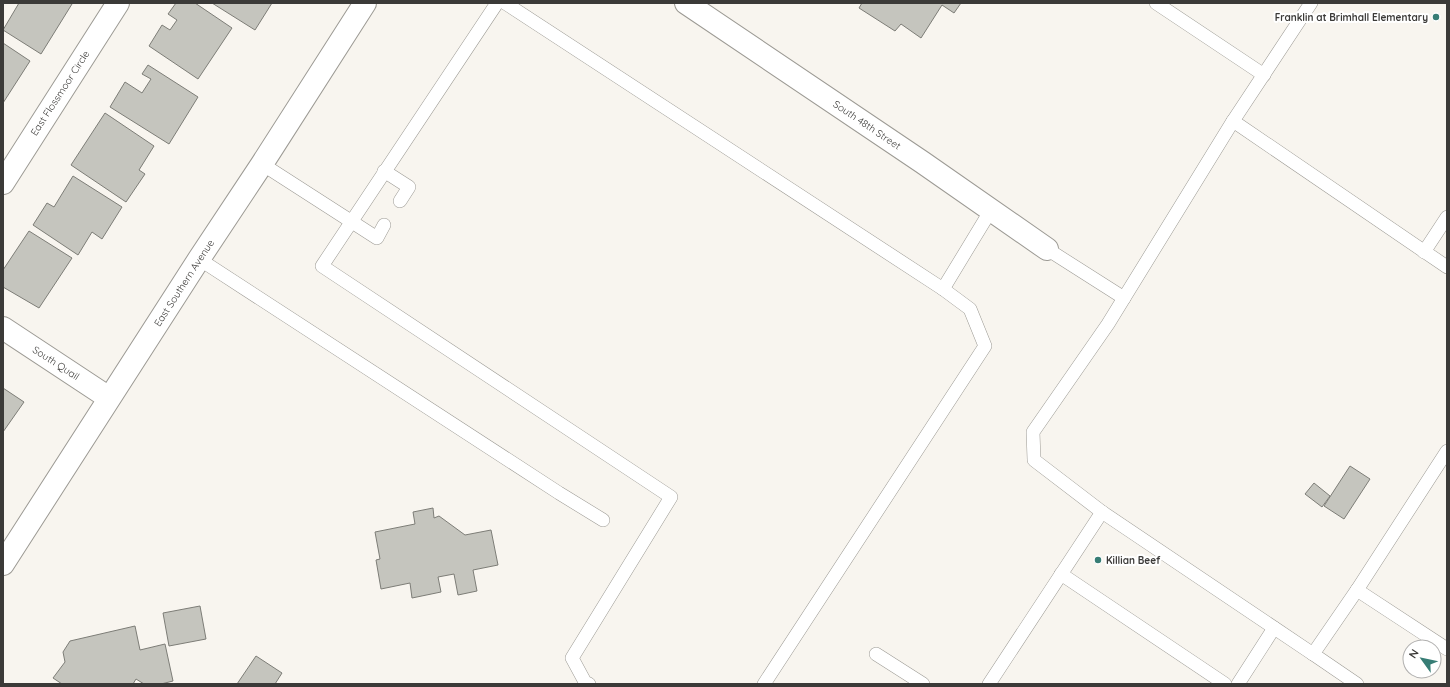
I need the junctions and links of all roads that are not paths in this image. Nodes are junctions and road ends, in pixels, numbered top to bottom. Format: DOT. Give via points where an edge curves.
graph roads {
  1 [pos="118,3"];
  2 [pos="365,3"];
  3 [pos="497,3"];
  4 [pos="505,3"];
  5 [pos="686,3"];
  6 [pos="1156,3"];
  7 [pos="1311,3"];
  8 [pos="1264,75"];
  9 [pos="1233,121"];
  10 [pos="262,164"];
  11 [pos="384,170"];
  12 [pos="3,183"];
  13 [pos="400,201"];
  14 [pos="991,210"];
  15 [pos="1447,217"];
  16 [pos="351,221"];
  17 [pos="384,226"];
  18 [pos="1047,249"];
  19 [pos="1424,252"];
  20 [pos="199,258"];
  21 [pos="1447,267"];
  22 [pos="943,289"];
  23 [pos="1124,298"];
  24 [pos="3,328"];
  25 [pos="109,398"];
  26 [pos="1447,451"];
  27 [pos="1102,512"];
  28 [pos="603,520"];
  29 [pos="3,564"];
  30 [pos="1061,574"];
  31 [pos="1357,590"];
  32 [pos="1274,628"];
  33 [pos="1447,649"];
  34 [pos="876,654"];
  35 [pos="1313,654"];
  36 [pos="589,684"];
  37 [pos="764,684"];
  38 [pos="923,684"];
  39 [pos="989,684"];
  40 [pos="1225,684"];
  41 [pos="1238,684"];
  42 [pos="1356,684"];
  1 -- 12 [label="street, East Flossmoor Circle"];
  2 -- 10 [label="street, East Southern Avenue"];
  3 -- 11 [label="lane"];
  4 -- 22 [label="lane"];
  5 -- 14 [label="street, South 48th Street"];
  6 -- 8 [label="lane"];
  7 -- 8 [label="lane"];
  8 -- 9 [label="lane"];
  9 -- 19 [label="lane"];
  9 -- 23 [label="lane"];
  10 -- 16 [label="lane"];
  10 -- 20 [label="street, East Southern Avenue"];
  11 -- 13 [label="lane" via="409,187"];
  11 -- 16 [label="lane"];
  14 -- 18 [label="street, South 48th Street"];
  14 -- 22 [label="lane"];
  15 -- 19 [label="lane"];
  16 -- 17 [label="lane" via="377,238"];
  16 -- 36 [label="lane" via="322,266 671,497 572,658 585,682"];
  18 -- 23 [label="lane"];
  19 -- 21 [label="lane"];
  20 -- 25 [label="street, East Southern Avenue"];
  20 -- 28 [label="lane"];
  22 -- 37 [label="lane" via="970,308 985,346"];
  23 -- 27 [label="lane" via="1033,432 1034,460"];
  24 -- 25 [label="street, South Quail"];
  25 -- 29 [label="street, East Southern Avenue"];
  26 -- 31 [label="lane"];
  27 -- 30 [label="lane"];
  27 -- 32 [label="lane"];
  30 -- 39 [label="lane"];
  30 -- 40 [label="lane"];
  31 -- 33 [label="lane"];
  31 -- 35 [label="lane"];
  32 -- 35 [label="lane"];
  32 -- 41 [label="lane"];
  34 -- 38 [label="lane"];
  35 -- 42 [label="lane"];
}
